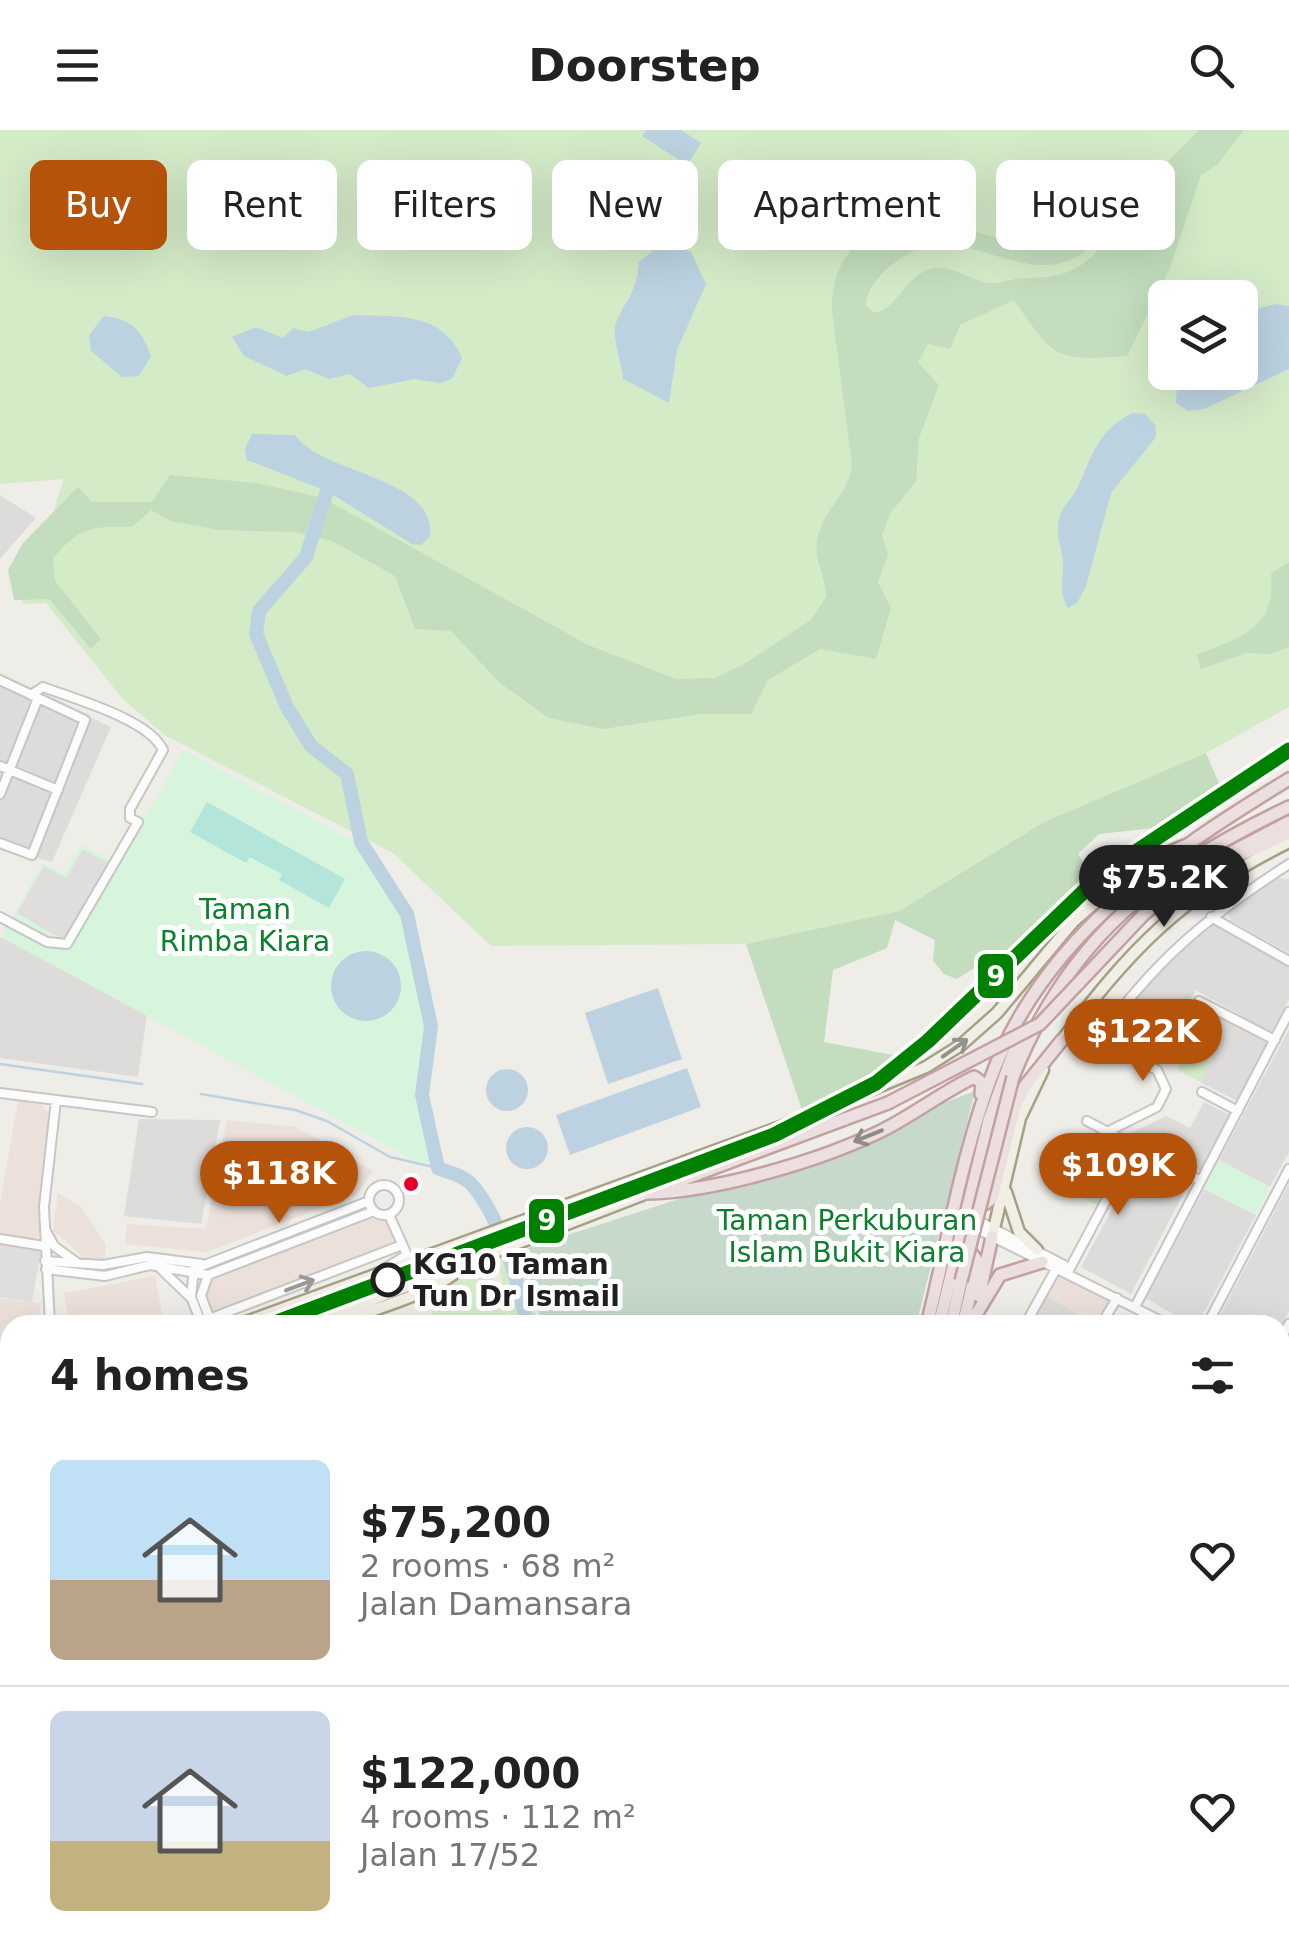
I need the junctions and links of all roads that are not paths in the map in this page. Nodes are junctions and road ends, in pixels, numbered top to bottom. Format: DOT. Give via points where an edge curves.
graph roads {
  1 [pos="0,680"];
  2 [pos="35,697"];
  3 [pos="0,766"];
  4 [pos="10,770"];
  5 [pos="1289,780"];
  6 [pos="58,790"];
  7 [pos="0,794"];
  8 [pos="1289,807"];
  9 [pos="1289,822"];
  10 [pos="1289,832"];
  11 [pos="1289,842"];
  12 [pos="0,843"];
  13 [pos="1186,844"];
  14 [pos="1276,849"];
  15 [pos="1218,858"];
  16 [pos="1288,866"];
  17 [pos="0,917"];
  18 [pos="1211,917"];
  19 [pos="1289,960"];
  20 [pos="1045,978"];
  21 [pos="1199,1001"];
  22 [pos="1289,1012"];
  23 [pos="1062,1040"];
  24 [pos="1274,1040"];
  25 [pos="1202,1092"];
  26 [pos="0,1093"];
  27 [pos="56,1100"];
  28 [pos="1238,1111"];
  29 [pos="152,1112"];
  30 [pos="979,1118"];
  31 [pos="1087,1121"];
  32 [pos="1108,1132"];
  33 [pos="1136,1146"];
  34 [pos="1289,1169"];
  35 [pos="1201,1181"];
  36 [pos="1005,1182"];
  37 [pos="973,1187"];
  38 [pos="647,1193"];
  39 [pos="369,1201"];
  40 [pos="374,1211"];
  41 [pos="389,1215"];
  42 [pos="966,1219"];
  43 [pos="44,1226"];
  44 [pos="994,1233"];
  45 [pos="0,1239"];
  46 [pos="402,1244"];
  47 [pos="44,1246"];
  48 [pos="1039,1256"];
  49 [pos="468,1260"];
  50 [pos="956,1260"];
  51 [pos="76,1262"];
  52 [pos="202,1264"];
  53 [pos="46,1265"];
  54 [pos="157,1266"];
  55 [pos="68,1271"];
  56 [pos="1063,1271"];
  57 [pos="378,1272"];
  58 [pos="190,1274"];
  59 [pos="208,1275"];
  60 [pos="47,1286"];
  61 [pos="377,1296"];
  62 [pos="191,1297"];
  63 [pos="1116,1298"];
  64 [pos="1135,1308"];
  65 [pos="49,1315"];
  66 [pos="200,1315"];
  67 [pos="204,1315"];
  68 [pos="227,1315"];
  69 [pos="264,1315"];
  70 [pos="319,1315"];
  71 [pos="331,1315"];
  72 [pos="357,1315"];
  73 [pos="930,1315"];
  74 [pos="942,1315"];
  75 [pos="954,1315"];
  76 [pos="970,1315"];
  77 [pos="971,1315"];
  78 [pos="974,1315"];
  79 [pos="1032,1315"];
  80 [pos="1107,1315"];
  81 [pos="1149,1315"];
  82 [pos="1212,1315"];
  1 -- 2 [label="street"];
  2 -- 4 [label="street"];
  2 -- 6 [label="street" via="85,720"];
  2 -- 17 [label="street" via="43,687 113,714 142,728 162,750 130,809 138,822 67,944 47,942"];
  3 -- 4 [label="street"];
  4 -- 6 [label="street"];
  4 -- 7 [label="street"];
  5 -- 13 [label="highway"];
  6 -- 12 [label="street" via="32,855"];
  8 -- 75 [label="highway, bridge" via="1187,864 1093,939 1050,994 1013,1077"];
  9 -- 15 [label="highway"];
  10 -- 15 [label="highway" via="1231,860"];
  11 -- 14 [label="main road"];
  13 -- 20 [label="highway" via="1086,926"];
  57 -- 13 [label="main road, one-way" via="783,1126 926,1067 997,1012 1105,894"];
  14 -- 16 [label="street"];
  14 -- 23 [label="main road" via="1200,891 1166,920"];
  15 -- 38 [label="highway, bridge" via="1144,914 1040,1024 812,1136"];
  16 -- 18 [label="street"];
  18 -- 19 [label="street"];
  18 -- 32 [label="street" via="1140,981 1102,1034 1108,1045 1157,1070 1166,1089 1157,1107"];
  20 -- 30 [label="highway" via="995,1068"];
  20 -- 37 [label="highway" via="1003,1075"];
  21 -- 24 [label="street"];
  22 -- 24 [label="street"];
  23 -- 36 [label="main road" via="1030,1091"];
  23 -- 37 [label="highway" via="1015,1108 992,1198 976,1200"];
  24 -- 28 [label="street"];
  25 -- 28 [label="street"];
  26 -- 27 [label="street"];
  27 -- 29 [label="street"];
  27 -- 43 [label="street"];
  28 -- 35 [label="street"];
  30 -- 38 [label="highway, one-way" via="982,1083 974,1077 880,1132 792,1165 684,1191"];
  30 -- 73 [label="highway"];
  31 -- 32 [label="street"];
  32 -- 33 [label="street"];
  33 -- 35 [label="street"];
  33 -- 56 [label="street"];
  34 -- 82 [label="street"];
  35 -- 64 [label="street"];
  36 -- 44 [label="main road"];
  36 -- 48 [label="main road" via="1013,1220"];
  37 -- 42 [label="highway"];
  38 -- 49 [label="main road"];
  39 -- 40 [label="street"];
  39 -- 41 [label="street" via="379,1186 393,1187 399,1204"];
  39 -- 52 [label="street"];
  40 -- 41 [label="street"];
  40 -- 59 [label="street"];
  41 -- 46 [label="street"];
  42 -- 44 [label="street"];
  42 -- 50 [label="highway"];
  43 -- 47 [label="street"];
  43 -- 51 [label="street" via="54,1246"];
  44 -- 48 [label="street"];
  44 -- 77 [label="highway"];
  45 -- 47 [label="street"];
  46 -- 57 [label="street" via="407,1255"];
  68 -- 46 [label="street, one-way"];
  47 -- 53 [label="street"];
  48 -- 56 [label="street"];
  48 -- 78 [label="highway" via="1000,1275"];
  49 -- 61 [label="main road"];
  49 -- 72 [label="main road" via="436,1284"];
  50 -- 74 [label="highway"];
  50 -- 76 [label="highway" via="964,1251 978,1262"];
  51 -- 52 [label="street" via="103,1265 147,1256"];
  51 -- 53 [label="street"];
  52 -- 58 [label="street"];
  53 -- 55 [label="street"];
  53 -- 60 [label="street"];
  54 -- 55 [label="street" via="105,1276"];
  54 -- 58 [label="street"];
  54 -- 62 [label="street"];
  55 -- 60 [label="street"];
  56 -- 63 [label="street"];
  56 -- 79 [label="street"];
  57 -- 69 [label="main road"];
  58 -- 59 [label="street"];
  58 -- 62 [label="street"];
  59 -- 67 [label="street"];
  60 -- 65 [label="street"];
  61 -- 70 [label="main road"];
  61 -- 71 [label="main road"];
  62 -- 66 [label="street"];
  63 -- 64 [label="street"];
  63 -- 80 [label="street"];
  64 -- 81 [label="street"];
}
